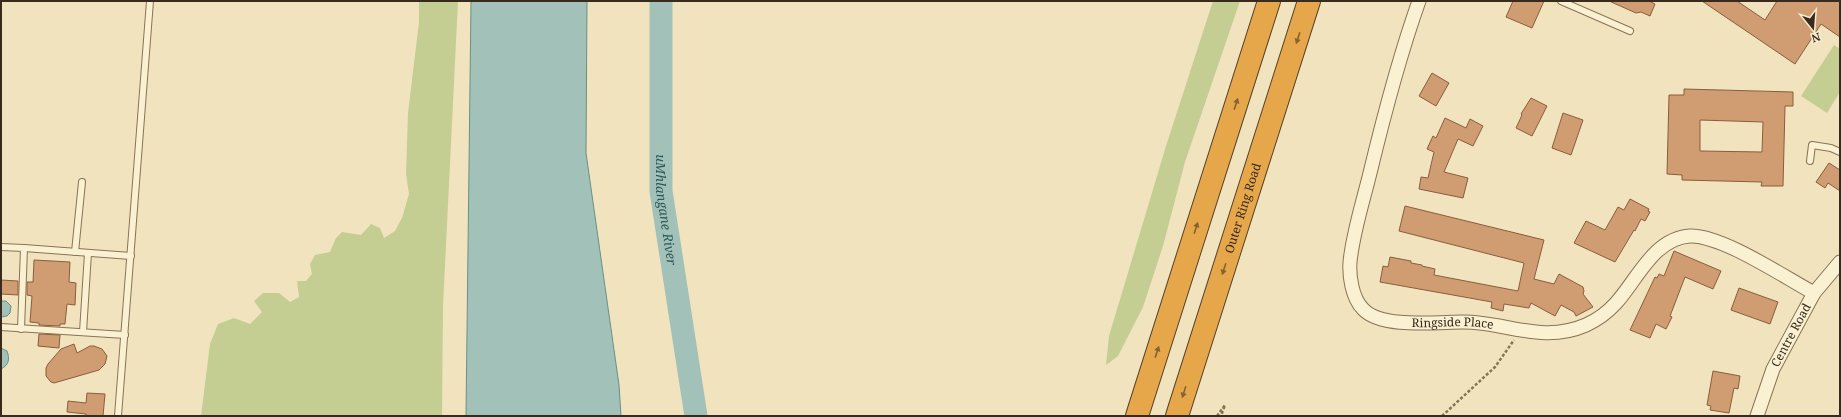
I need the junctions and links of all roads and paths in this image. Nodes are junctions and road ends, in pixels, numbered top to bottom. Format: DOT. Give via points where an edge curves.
graph roads {
  1 [pos="150,1"];
  2 [pos="1268,1"];
  3 [pos="1309,1"];
  4 [pos="1419,1"];
  5 [pos="1561,1"];
  6 [pos="1630,31"];
  7 [pos="1840,152"];
  8 [pos="1810,161"];
  9 [pos="82,182"];
  10 [pos="1,247"];
  11 [pos="24,248"];
  12 [pos="75,252"];
  13 [pos="88,253"];
  14 [pos="131,256"];
  15 [pos="1840,262"];
  16 [pos="1814,293"];
  17 [pos="1,327"];
  18 [pos="21,329"];
  19 [pos="1522,330"];
  20 [pos="83,332"];
  21 [pos="124,335"];
  22 [pos="118,416"];
  23 [pos="1137,416"];
  24 [pos="1177,416"];
  25 [pos="1217,416"];
  26 [pos="1221,416"];
  27 [pos="1442,416"];
  28 [pos="1757,416"];
  1 -- 14 [label="lane"];
  23 -- 2 [label="highway, one-way"];
  3 -- 24 [label="highway, Outer Ring Road, one-way"];
  4 -- 19 [label="street, Ringside Place" via="1393,78 1355,234 1350,263 1356,300 1364,310 1379,319 1472,322"];
  5 -- 6 [label="lane"];
  7 -- 8 [label="lane" via="1812,145"];
  9 -- 12 [label="lane"];
  10 -- 11 [label="lane"];
  11 -- 12 [label="lane"];
  11 -- 18 [label="lane"];
  12 -- 13 [label="lane"];
  13 -- 14 [label="lane"];
  13 -- 20 [label="lane"];
  14 -- 21 [label="lane"];
  15 -- 16 [label="street, Centre Road"];
  16 -- 19 [label="street, Ringside Place" via="1729,246 1711,239 1691,236 1664,246 1648,260 1616,304 1601,317 1586,325 1555,333"];
  16 -- 28 [label="street, Centre Road" via="1773,369"];
  17 -- 18 [label="lane"];
  18 -- 20 [label="lane"];
  19 -- 27 [label="path" via="1495,367"];
  20 -- 21 [label="lane"];
  21 -- 22 [label="lane"];
  25 -- 26 [label="path" via="1225,405"];
}
